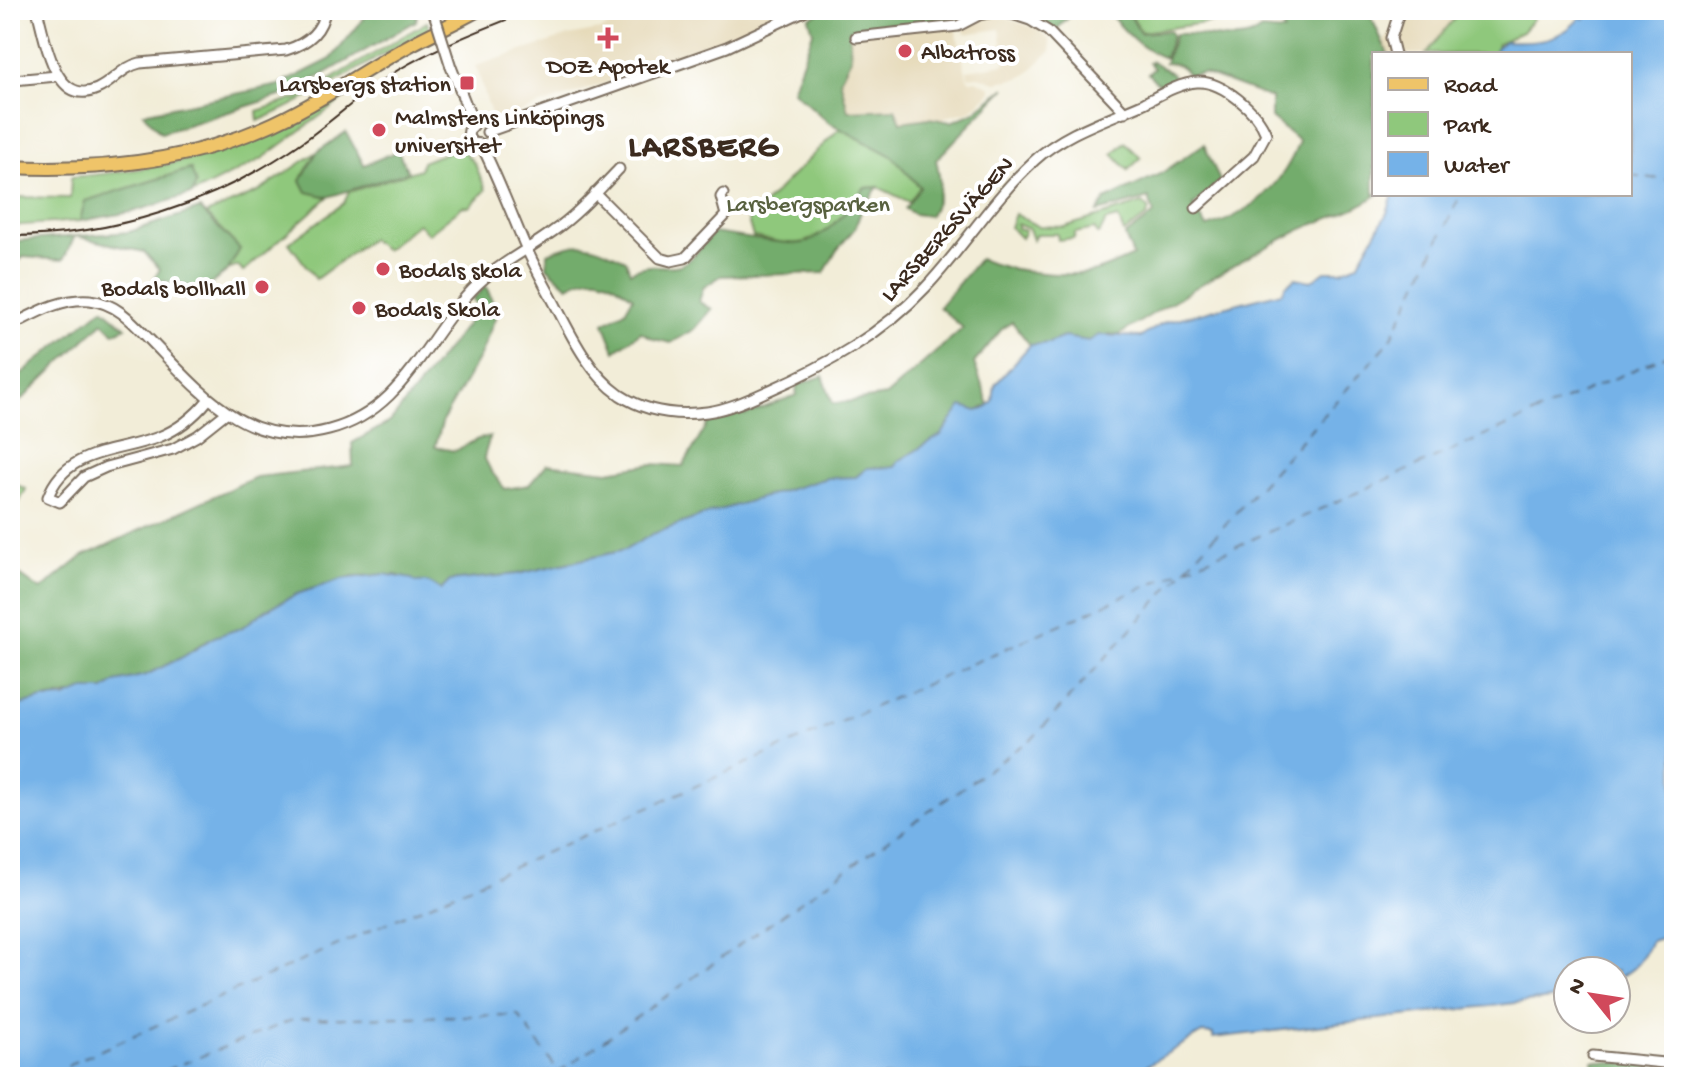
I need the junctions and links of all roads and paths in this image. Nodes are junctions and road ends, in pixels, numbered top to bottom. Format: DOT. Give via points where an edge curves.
graph roads {
  1 [pos="37,10"];
  2 [pos="325,10"];
  3 [pos="433,10"];
  4 [pos="478,10"];
  5 [pos="484,10"];
  6 [pos="806,10"];
  7 [pos="1400,10"];
  8 [pos="464,18"];
  9 [pos="856,37"];
  10 [pos="1394,52"];
  11 [pos="57,76"];
  12 [pos="13,80"];
  13 [pos="1125,112"];
  14 [pos="474,125"];
  15 [pos="487,132"];
  16 [pos="481,144"];
  17 [pos="10,167"];
  18 [pos="619,169"];
  19 [pos="595,193"];
  20 [pos="723,194"];
  21 [pos="1196,208"];
  22 [pos="526,248"];
  23 [pos="10,326"];
  24 [pos="208,400"];
  25 [pos="226,413"];
  26 [pos="1593,1056"];
  27 [pos="1674,1064"];
  1 -- 11 [label="street"];
  2 -- 11 [label="street" via="311,37 286,50 140,63 85,92 68,87"];
  3 -- 14 [label="street, bridge"];
  4 -- 8 [label="main road"];
  5 -- 8 [label="main road"];
  6 -- 15 [label="street" via="727,47"];
  7 -- 10 [label="street" via="1391,40"];
  8 -- 17 [label="main road" via="291,114 211,147 108,166"];
  9 -- 13 [label="street" via="958,26 994,12 1020,17 1048,31"];
  11 -- 12 [label="street"];
  13 -- 21 [label="street, LARSBERGSVÄGEN" via="1178,87 1216,84 1264,128 1264,140 1254,156"];
  13 -- 22 [label="street, LARSBERGSVÄGEN" via="1048,149 1000,196 927,287 881,329 792,380 708,412 668,413 644,407 605,383 567,328"];
  14 -- 15 [label="street"];
  14 -- 16 [label="street" via="468,139"];
  15 -- 16 [label="street"];
  16 -- 22 [label="street, LARSBERGSVÄGEN"];
  18 -- 19 [label="street"];
  19 -- 20 [label="street" via="660,258 671,261 685,258 726,215"];
  19 -- 22 [label="street" via="554,231"];
  22 -- 25 [label="street" via="472,291 402,383 373,411 335,428 305,433 257,426"];
  23 -- 24 [label="street" via="72,301 106,304 126,315"];
  24 -- 25 [label="street"];
  24 -- 25 [label="street" via="169,433 74,463 48,497 60,502 76,483 99,470 173,449"];
  26 -- 27 [label="street"];
}
